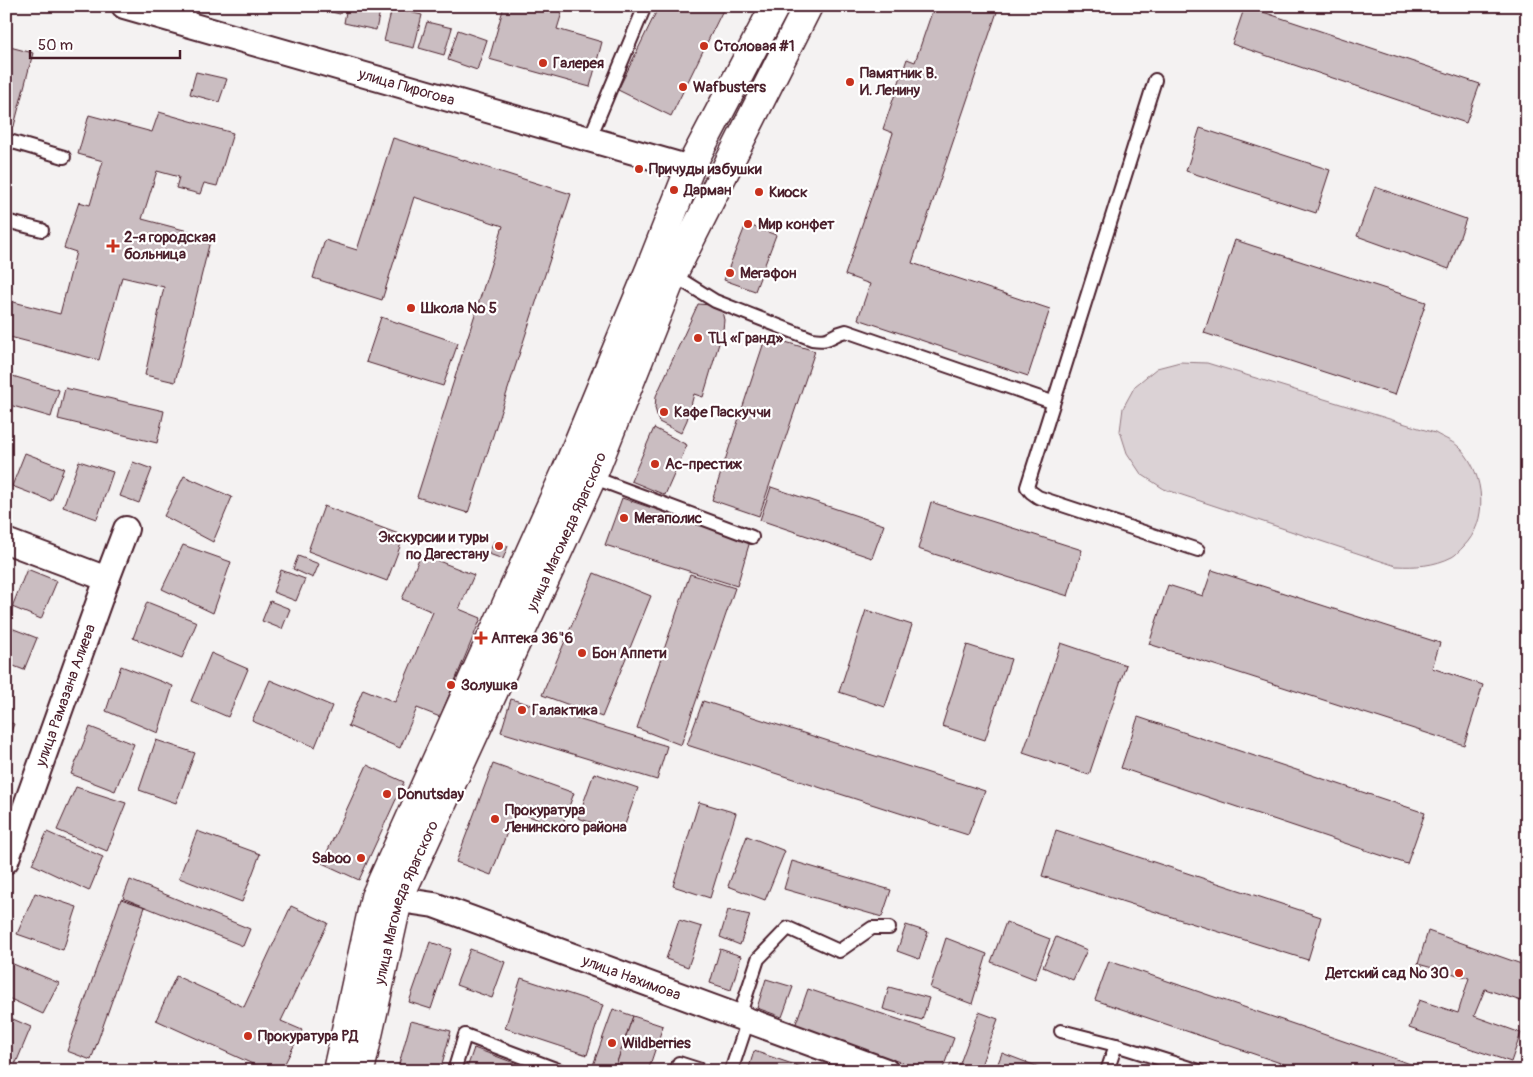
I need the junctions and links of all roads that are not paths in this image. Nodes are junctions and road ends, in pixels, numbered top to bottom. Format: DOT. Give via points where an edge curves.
graph roads {
  1 [pos="124,6"];
  2 [pos="645,6"];
  3 [pos="776,6"];
  4 [pos="808,6"];
  5 [pos="188,15"];
  6 [pos="1155,80"];
  7 [pos="6,140"];
  8 [pos="589,140"];
  9 [pos="64,157"];
  10 [pos="690,168"];
  11 [pos="6,221"];
  12 [pos="42,230"];
  13 [pos="662,271"];
  14 [pos="1052,402"];
  15 [pos="579,474"];
  16 [pos="126,529"];
  17 [pos="752,537"];
  18 [pos="6,540"];
  19 [pos="1198,550"];
  20 [pos="107,579"];
  21 [pos="6,861"];
  22 [pos="387,898"];
  23 [pos="889,928"];
  24 [pos="744,1019"];
  25 [pos="1061,1031"];
  26 [pos="1116,1045"];
  27 [pos="337,1071"];
  28 [pos="360,1071"];
  29 [pos="454,1071"];
  30 [pos="561,1071"];
  31 [pos="676,1071"];
  32 [pos="704,1071"];
  33 [pos="731,1071"];
  34 [pos="886,1071"];
  35 [pos="1107,1071"];
  36 [pos="1199,1071"];
  1 -- 5 [label="street, улица Пирогова"];
  2 -- 8 [label="lane"];
  3 -- 10 [label="main road, улица Магомеда Ярагского"];
  4 -- 13 [label="main road, улица Магомеда Ярагского"];
  5 -- 8 [label="street, улица Пирогова"];
  6 -- 14 [label="lane"];
  7 -- 9 [label="lane"];
  8 -- 10 [label="street, улица Пирогова"];
  10 -- 13 [label="main road, улица Магомеда Ярагского"];
  11 -- 12 [label="lane"];
  13 -- 14 [label="lane" via="715,302 812,339 824,341 846,331"];
  13 -- 15 [label="main road, улица Магомеда Ярагского"];
  14 -- 19 [label="lane" via="1027,489 1038,497"];
  15 -- 17 [label="lane"];
  15 -- 22 [label="main road, улица Магомеда Ярагского"];
  16 -- 20 [label="street, улица Рамазана Алиева"];
  18 -- 20 [label="street"];
  20 -- 21 [label="street, улица Рамазана Алиева"];
  22 -- 24 [label="street, улица Нахимова" via="434,905"];
  22 -- 27 [label="main road, улица Магомеда Ярагского"];
  22 -- 28 [label="main road, улица Магомеда Ярагского"];
  23 -- 24 [label="lane" via="872,928 839,952 788,928 758,959"];
  24 -- 33 [label="lane"];
  24 -- 34 [label="street, улица Нахимова"];
  25 -- 26 [label="lane"];
  26 -- 35 [label="lane"];
  26 -- 36 [label="lane"];
  29 -- 30 [label="lane" via="465,1035"];
  31 -- 32 [label="lane" via="679,1063"];
}
